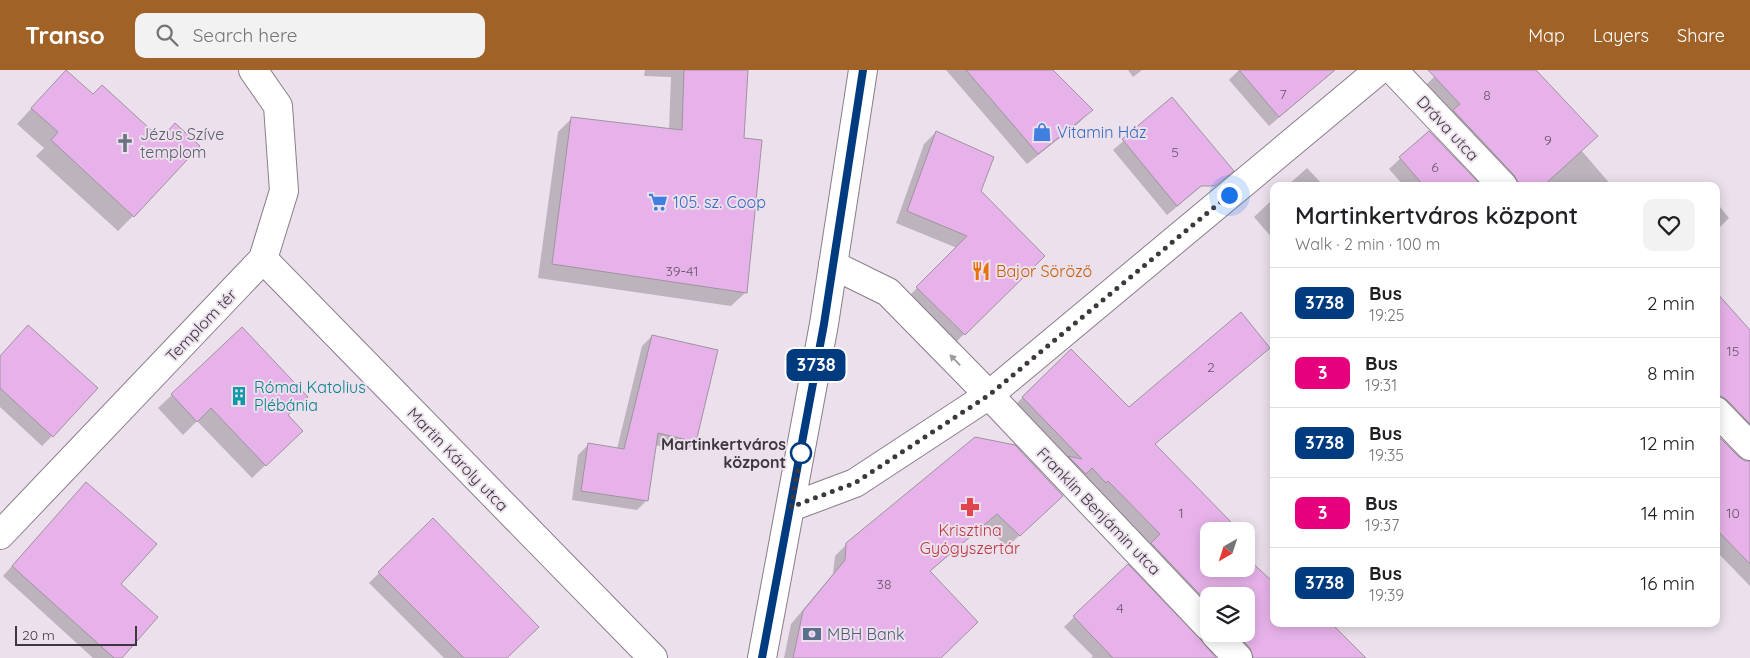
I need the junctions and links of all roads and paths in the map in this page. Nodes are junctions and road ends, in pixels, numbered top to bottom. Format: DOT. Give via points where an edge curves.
graph roads {
  1 [pos="253,70"];
  2 [pos="863,70"];
  3 [pos="1379,70"];
  4 [pos="1393,70"];
  5 [pos="1499,182"];
  6 [pos="263,259"];
  7 [pos="833,265"];
  8 [pos="989,395"];
  9 [pos="1720,415"];
  10 [pos="1750,446"];
  11 [pos="791,507"];
  12 [pos="0,535"];
  13 [pos="1200,618"];
  14 [pos="1223,642"];
  15 [pos="653,658"];
  16 [pos="762,658"];
  17 [pos="1238,658"];
  1 -- 6 [label="street, Templom tér" via="278,106 284,192"];
  2 -- 7 [label="street"];
  3 -- 8 [label="street"];
  4 -- 5 [label="street, Dráva utca"];
  6 -- 12 [label="street, Templom tér"];
  6 -- 15 [label="street, Martin Károly utca"];
  8 -- 7 [label="street, Franklin Benjámin utca, one-way" via="888,292"];
  7 -- 11 [label="street"];
  8 -- 11 [label="street" via="855,483"];
  8 -- 13 [label="street, Franklin Benjámin utca"];
  9 -- 10 [label="street"];
  11 -- 16 [label="street"];
  14 -- 17 [label="street"];
}
